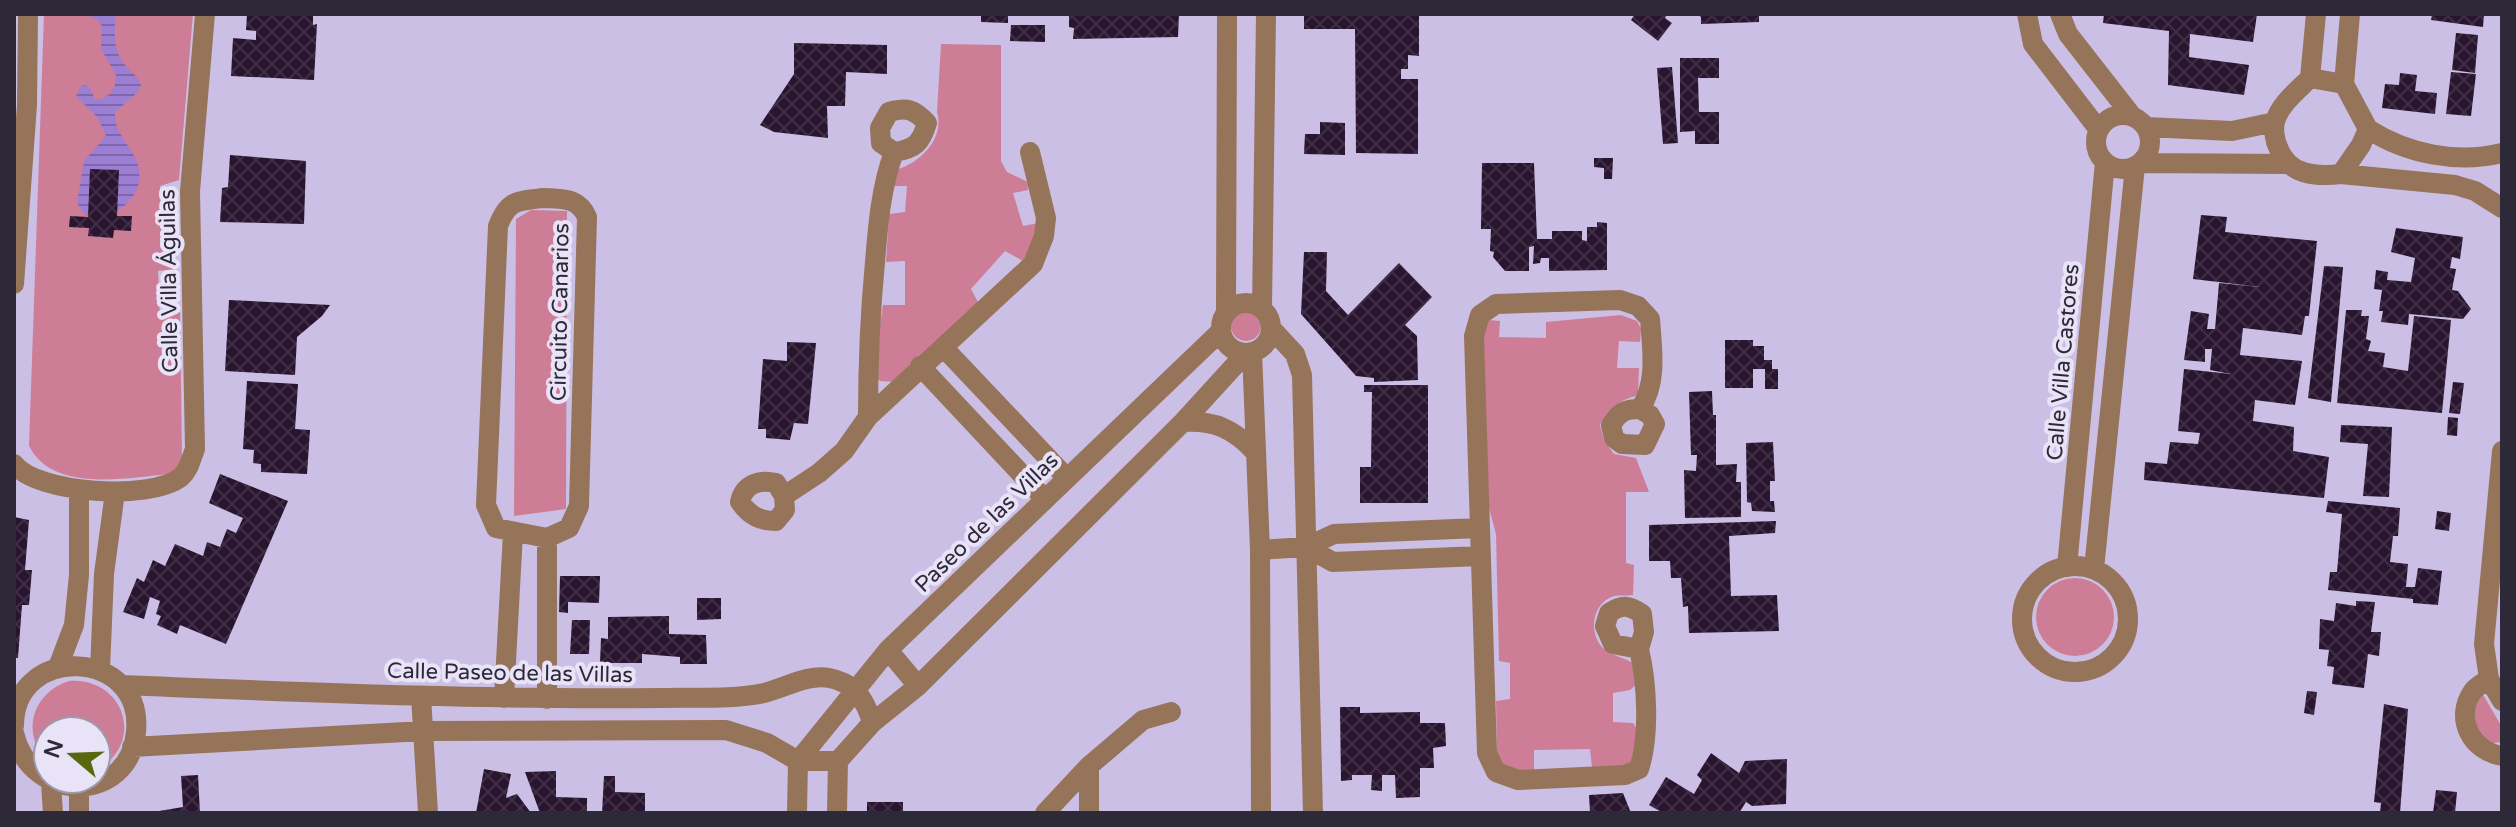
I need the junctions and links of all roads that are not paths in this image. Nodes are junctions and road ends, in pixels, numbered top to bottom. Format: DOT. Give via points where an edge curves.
graph roads {
  1 [pos="28,14"];
  2 [pos="205,14"];
  3 [pos="1227,14"];
  4 [pos="1266,14"];
  5 [pos="2027,14"];
  6 [pos="2060,14"];
  7 [pos="2316,14"];
  8 [pos="2350,14"];
  9 [pos="2310,78"];
  10 [pos="2344,84"];
  11 [pos="2139,122"];
  12 [pos="2275,122"];
  13 [pos="2368,129"];
  14 [pos="2099,130"];
  15 [pos="894,152"];
  16 [pos="1030,152"];
  17 [pos="2502,153"];
  18 [pos="2105,162"];
  19 [pos="2138,164"];
  20 [pos="2288,164"];
  21 [pos="2341,174"];
  22 [pos="2502,208"];
  23 [pos="14,284"];
  24 [pos="1262,308"];
  25 [pos="1223,322"];
  26 [pos="1271,328"];
  27 [pos="943,347"];
  28 [pos="1249,353"];
  29 [pos="920,366"];
  30 [pos="994,402"];
  31 [pos="1640,409"];
  32 [pos="868,417"];
  33 [pos="973,422"];
  34 [pos="1183,422"];
  35 [pos="2502,451"];
  36 [pos="1255,452"];
  37 [pos="14,464"];
  38 [pos="1066,477"];
  39 [pos="79,489"];
  40 [pos="115,492"];
  41 [pos="784,496"];
  42 [pos="1044,498"];
  43 [pos="1479,528"];
  44 [pos="1397,532"];
  45 [pos="513,533"];
  46 [pos="547,538"];
  47 [pos="1306,547"];
  48 [pos="1260,550"];
  49 [pos="1480,556"];
  50 [pos="1399,559"];
  51 [pos="2067,567"];
  52 [pos="2094,569"];
  53 [pos="104,574"];
  54 [pos="79,575"];
  55 [pos="508,606"];
  56 [pos="546,607"];
  57 [pos="1639,649"];
  58 [pos="888,650"];
  59 [pos="58,667"];
  60 [pos="100,670"];
  61 [pos="2489,679"];
  62 [pos="121,685"];
  63 [pos="918,686"];
  64 [pos="855,690"];
  65 [pos="18,696"];
  66 [pos="421,696"];
  67 [pos="504,698"];
  68 [pos="547,699"];
  69 [pos="2502,701"];
  70 [pos="1171,712"];
  71 [pos="872,723"];
  72 [pos="14,726"];
  73 [pos="424,731"];
  74 [pos="14,733"];
  75 [pos="132,747"];
  76 [pos="2502,756"];
  77 [pos="18,758"];
  78 [pos="798,761"];
  79 [pos="838,761"];
  80 [pos="1089,766"];
  81 [pos="112,773"];
  82 [pos="428,813"];
  83 [pos="797,813"];
  84 [pos="837,813"];
  85 [pos="1045,813"];
  86 [pos="1089,813"];
  87 [pos="1261,813"];
  88 [pos="1313,813"];
  1 -- 23 [label="street"];
  2 -- 40 [label="street, Calle Villa Águilas" via="190,191 195,449 180,479"];
  3 -- 25 [label="street"];
  4 -- 24 [label="street"];
  5 -- 14 [label="street" via="2033,44"];
  6 -- 11 [label="street" via="2068,34"];
  7 -- 9 [label="street"];
  8 -- 10 [label="street"];
  9 -- 10 [label="street"];
  9 -- 12 [label="street"];
  10 -- 13 [label="street"];
  11 -- 12 [label="street" via="2232,131"];
  11 -- 14 [label="street" via="2115,116"];
  11 -- 19 [label="street" via="2149,134 2149,150"];
  12 -- 20 [label="street" via="2275,140"];
  13 -- 17 [label="street" via="2424,153"];
  13 -- 21 [label="street"];
  14 -- 18 [label="street" via="2097,149"];
  15 -- 32 [label="street" via="878,225 867,347"];
  16 -- 27 [label="street" via="1046,218 1033,264"];
  18 -- 19 [label="street" via="2119,169"];
  18 -- 51 [label="street, Calle Villa Castores"];
  19 -- 20 [label="street"];
  19 -- 52 [label="street"];
  20 -- 21 [label="street" via="2319,177"];
  21 -- 22 [label="street" via="2455,185"];
  24 -- 25 [label="street" via="1243,302"];
  24 -- 26 [label="street"];
  25 -- 28 [label="street" via="1222,338 1232,349"];
  25 -- 38 [label="street, Paseo de las Villas"];
  26 -- 28 [label="street" via="1266,343"];
  26 -- 47 [label="street" via="1295,354 1302,375"];
  27 -- 29 [label="street"];
  27 -- 30 [label="street"];
  28 -- 34 [label="street"];
  28 -- 36 [label="street"];
  29 -- 32 [label="street"];
  29 -- 33 [label="street"];
  30 -- 33 [label="street"];
  30 -- 38 [label="street"];
  31 -- 43 [label="street" via="1648,397 1653,363 1650,319 1638,306 1620,300 1496,304 1488,309 1480,315 1474,336"];
  32 -- 41 [label="street" via="844,451"];
  33 -- 42 [label="street"];
  34 -- 36 [label="street" via="1224,426"];
  34 -- 63 [label="street"];
  35 -- 61 [label="street" via="2484,644"];
  36 -- 48 [label="street"];
  37 -- 39 [label="street, Calle Villa Águilas" via="38,481"];
  38 -- 42 [label="street, Paseo de las Villas"];
  39 -- 40 [label="street, Calle Villa Águilas"];
  39 -- 54 [label="street"];
  40 -- 53 [label="street"];
  42 -- 58 [label="street, Paseo de las Villas"];
  43 -- 44 [label="street"];
  43 -- 49 [label="street"];
  44 -- 47 [label="street" via="1334,534"];
  44 -- 50 [label="street"];
  45 -- 46 [label="street"];
  45 -- 46 [label="street, Circuito Canarios" via="496,528 486,505 498,226 516,201 570,200 582,206 587,217 579,506 569,528"];
  45 -- 55 [label="street"];
  46 -- 56 [label="street"];
  47 -- 48 [label="street"];
  47 -- 50 [label="street" via="1333,562"];
  47 -- 88 [label="street"];
  48 -- 87 [label="street"];
  49 -- 50 [label="street"];
  49 -- 57 [label="street" via="1487,753 1496,772 1518,780 1625,775 1639,769 1645,737"];
  51 -- 52 [label="street"];
  51 -- 52 [label="street" via="2051,572 2032,589 2023,630 2040,659 2070,672 2103,665 2120,646 2129,622 2120,590"];
  53 -- 54 [label="street"];
  53 -- 60 [label="street"];
  54 -- 59 [label="street" via="74,625"];
  55 -- 56 [label="street"];
  55 -- 67 [label="street"];
  56 -- 68 [label="street"];
  58 -- 63 [label="street"];
  58 -- 64 [label="street, Paseo de las Villas"];
  59 -- 60 [label="street"];
  59 -- 65 [label="street"];
  60 -- 62 [label="street"];
  61 -- 69 [label="street"];
  61 -- 76 [label="street" via="2474,690 2466,709 2466,731 2476,745"];
  62 -- 66 [label="street, Calle Paseo de las Villas"];
  62 -- 75 [label="street" via="135,715"];
  63 -- 71 [label="street"];
  64 -- 68 [label="street, Calle Paseo de las Villas" via="842,681 816,677 734,698"];
  64 -- 71 [label="street"];
  64 -- 78 [label="street, Paseo de las Villas"];
  65 -- 72 [label="street"];
  66 -- 67 [label="street, Calle Paseo de las Villas"];
  66 -- 73 [label="street"];
  67 -- 68 [label="street, Calle Paseo de las Villas"];
  70 -- 80 [label="street" via="1143,720"];
  71 -- 79 [label="street"];
  73 -- 75 [label="street"];
  73 -- 78 [label="street" via="726,730 767,743"];
  73 -- 82 [label="street"];
  74 -- 77 [label="street"];
  75 -- 81 [label="street"];
  78 -- 79 [label="street"];
  78 -- 83 [label="street"];
  79 -- 84 [label="street"];
  80 -- 85 [label="street"];
  80 -- 86 [label="street"];
}
